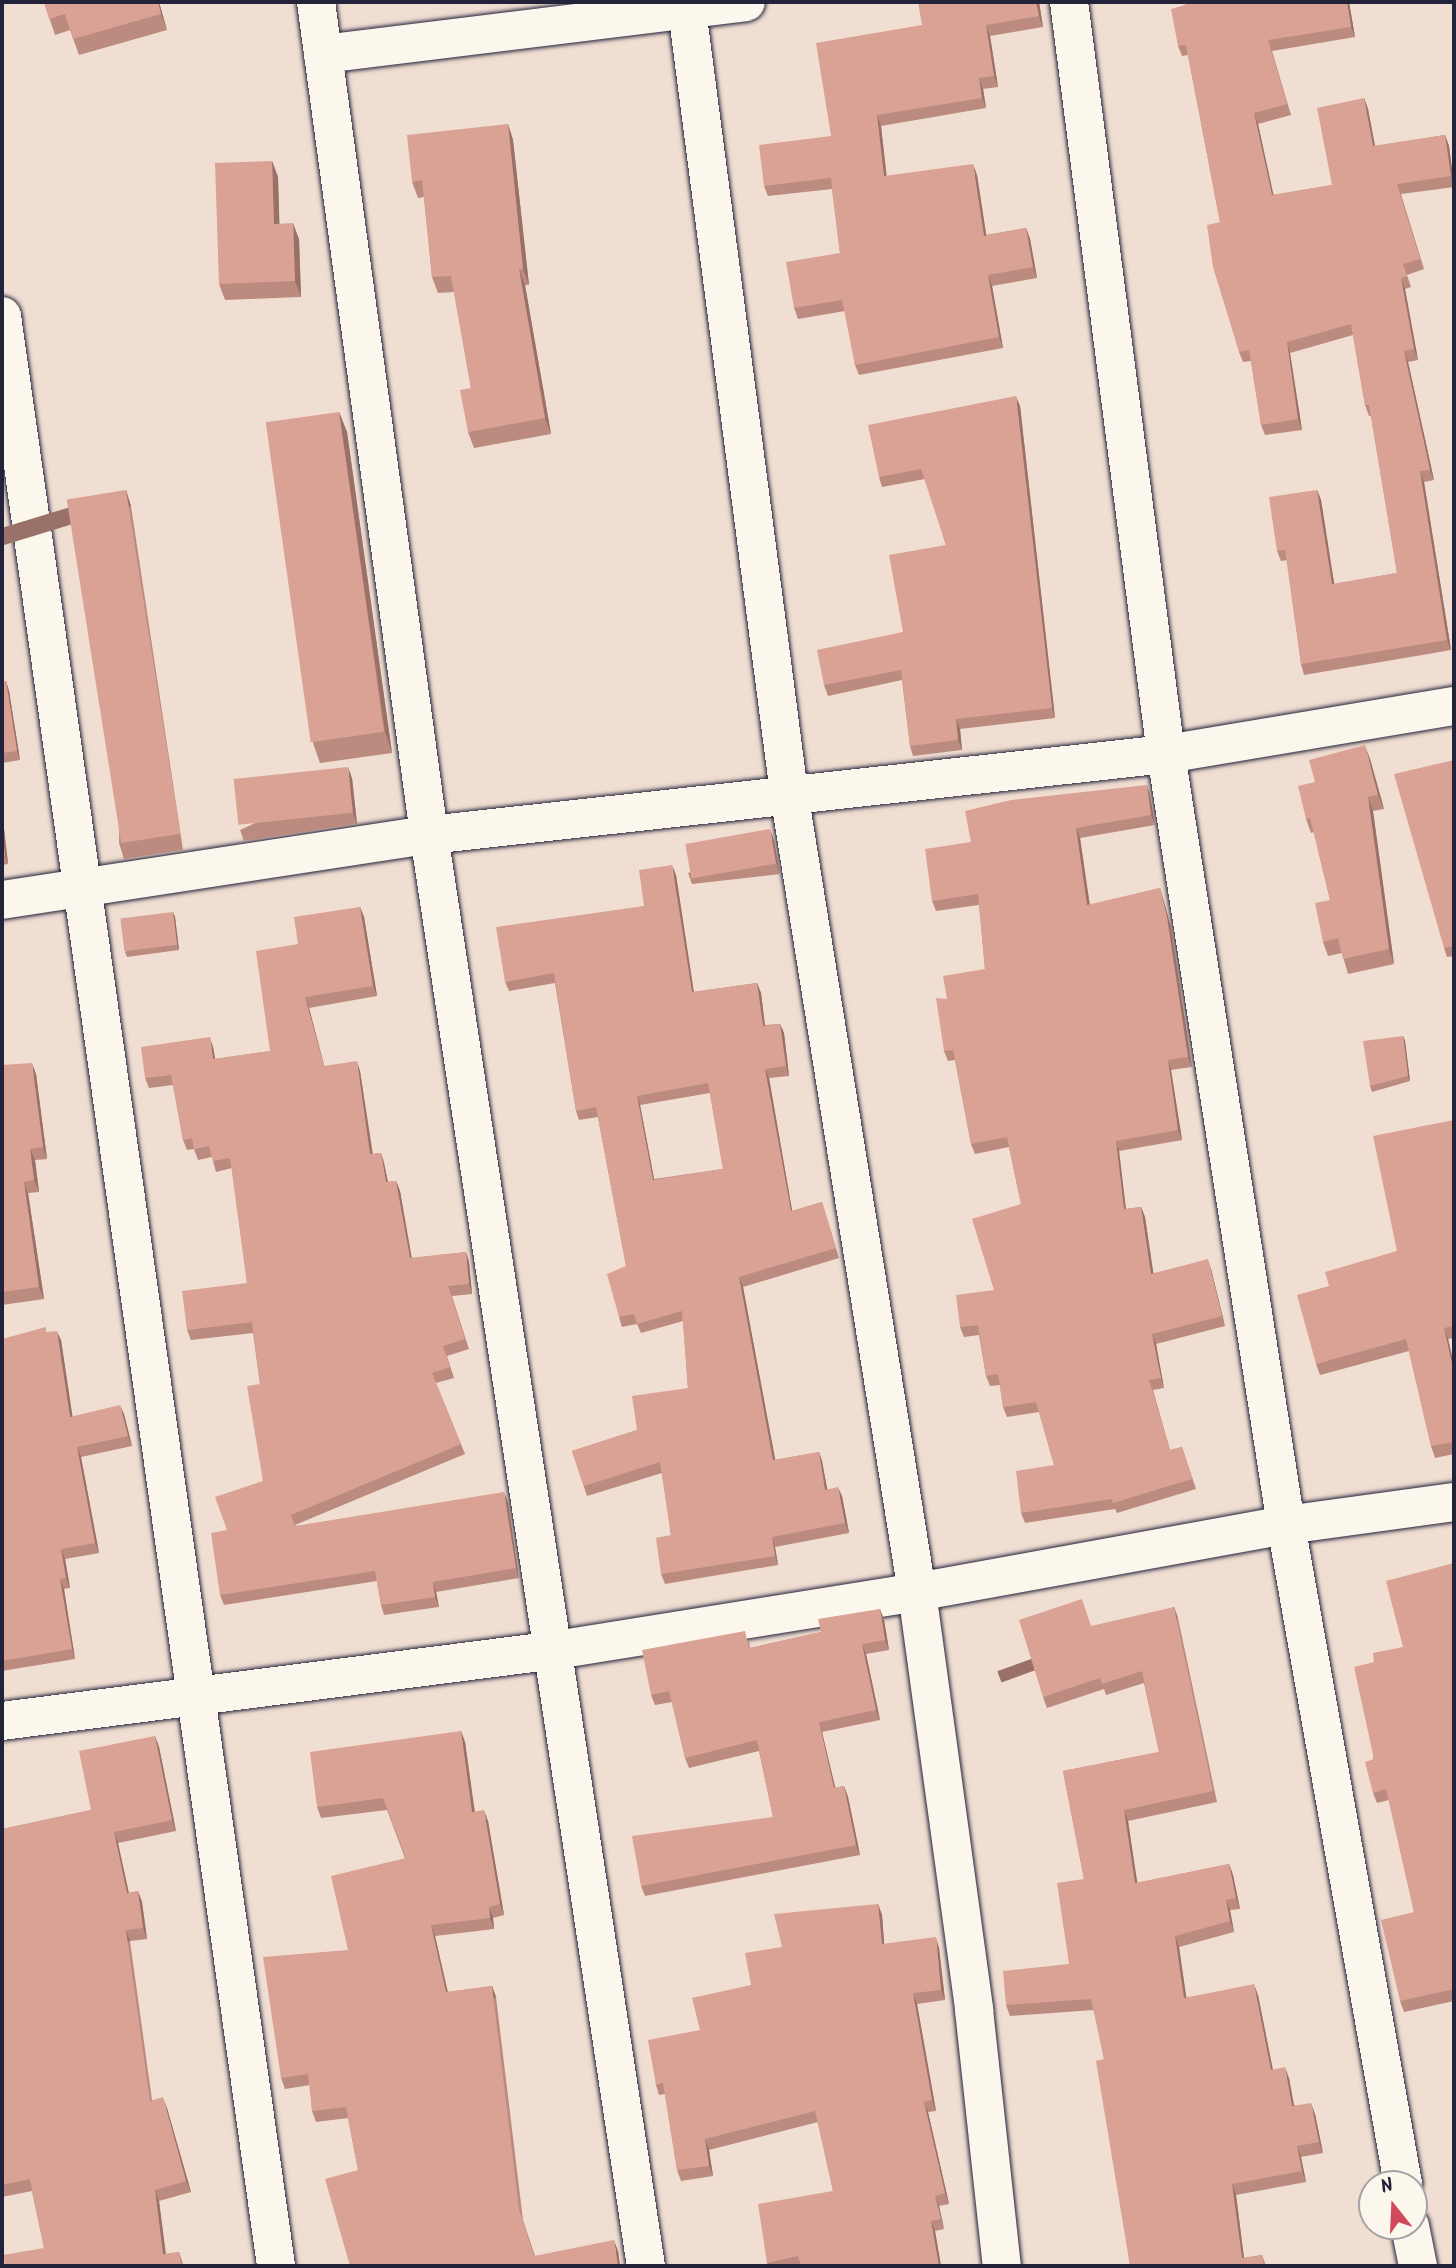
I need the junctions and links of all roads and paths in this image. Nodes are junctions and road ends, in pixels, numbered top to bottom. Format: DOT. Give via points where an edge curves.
graph roads {
  1 [pos="316,2"];
  2 [pos="746,2"];
  3 [pos="1069,2"];
  4 [pos="687,6"];
  5 [pos="323,54"];
  6 [pos="2,316"];
  7 [pos="18,548"];
  8 [pos="1454,706"];
  9 [pos="1166,754"];
  10 [pos="789,793"];
  11 [pos="429,835"];
  12 [pos="84,889"];
  13 [pos="2,900"];
  14 [pos="1454,1502"];
  15 [pos="1286,1525"];
  16 [pos="917,1592"];
  17 [pos="556,1650"];
  18 [pos="196,1696"];
  19 [pos="2,1721"];
  20 [pos="1401,2170"];
  21 [pos="1413,2240"];
  22 [pos="276,2266"];
  23 [pos="646,2266"];
  24 [pos="1002,2266"];
  25 [pos="1418,2266"];
  1 -- 5 [label="street"];
  2 -- 4 [label="street"];
  3 -- 9 [label="street"];
  4 -- 5 [label="street"];
  4 -- 10 [label="street"];
  5 -- 11 [label="street"];
  6 -- 7 [label="street"];
  7 -- 12 [label="street"];
  8 -- 9 [label="street"];
  9 -- 10 [label="street"];
  9 -- 15 [label="street"];
  10 -- 11 [label="street"];
  10 -- 16 [label="street"];
  11 -- 12 [label="street"];
  11 -- 17 [label="street"];
  12 -- 13 [label="street"];
  12 -- 18 [label="street"];
  14 -- 15 [label="street"];
  15 -- 16 [label="street"];
  15 -- 20 [label="street"];
  16 -- 17 [label="street"];
  16 -- 24 [label="street" via="974,2010"];
  17 -- 18 [label="street"];
  17 -- 23 [label="street"];
  18 -- 19 [label="street"];
  18 -- 22 [label="street"];
  21 -- 25 [label="street"];
}
